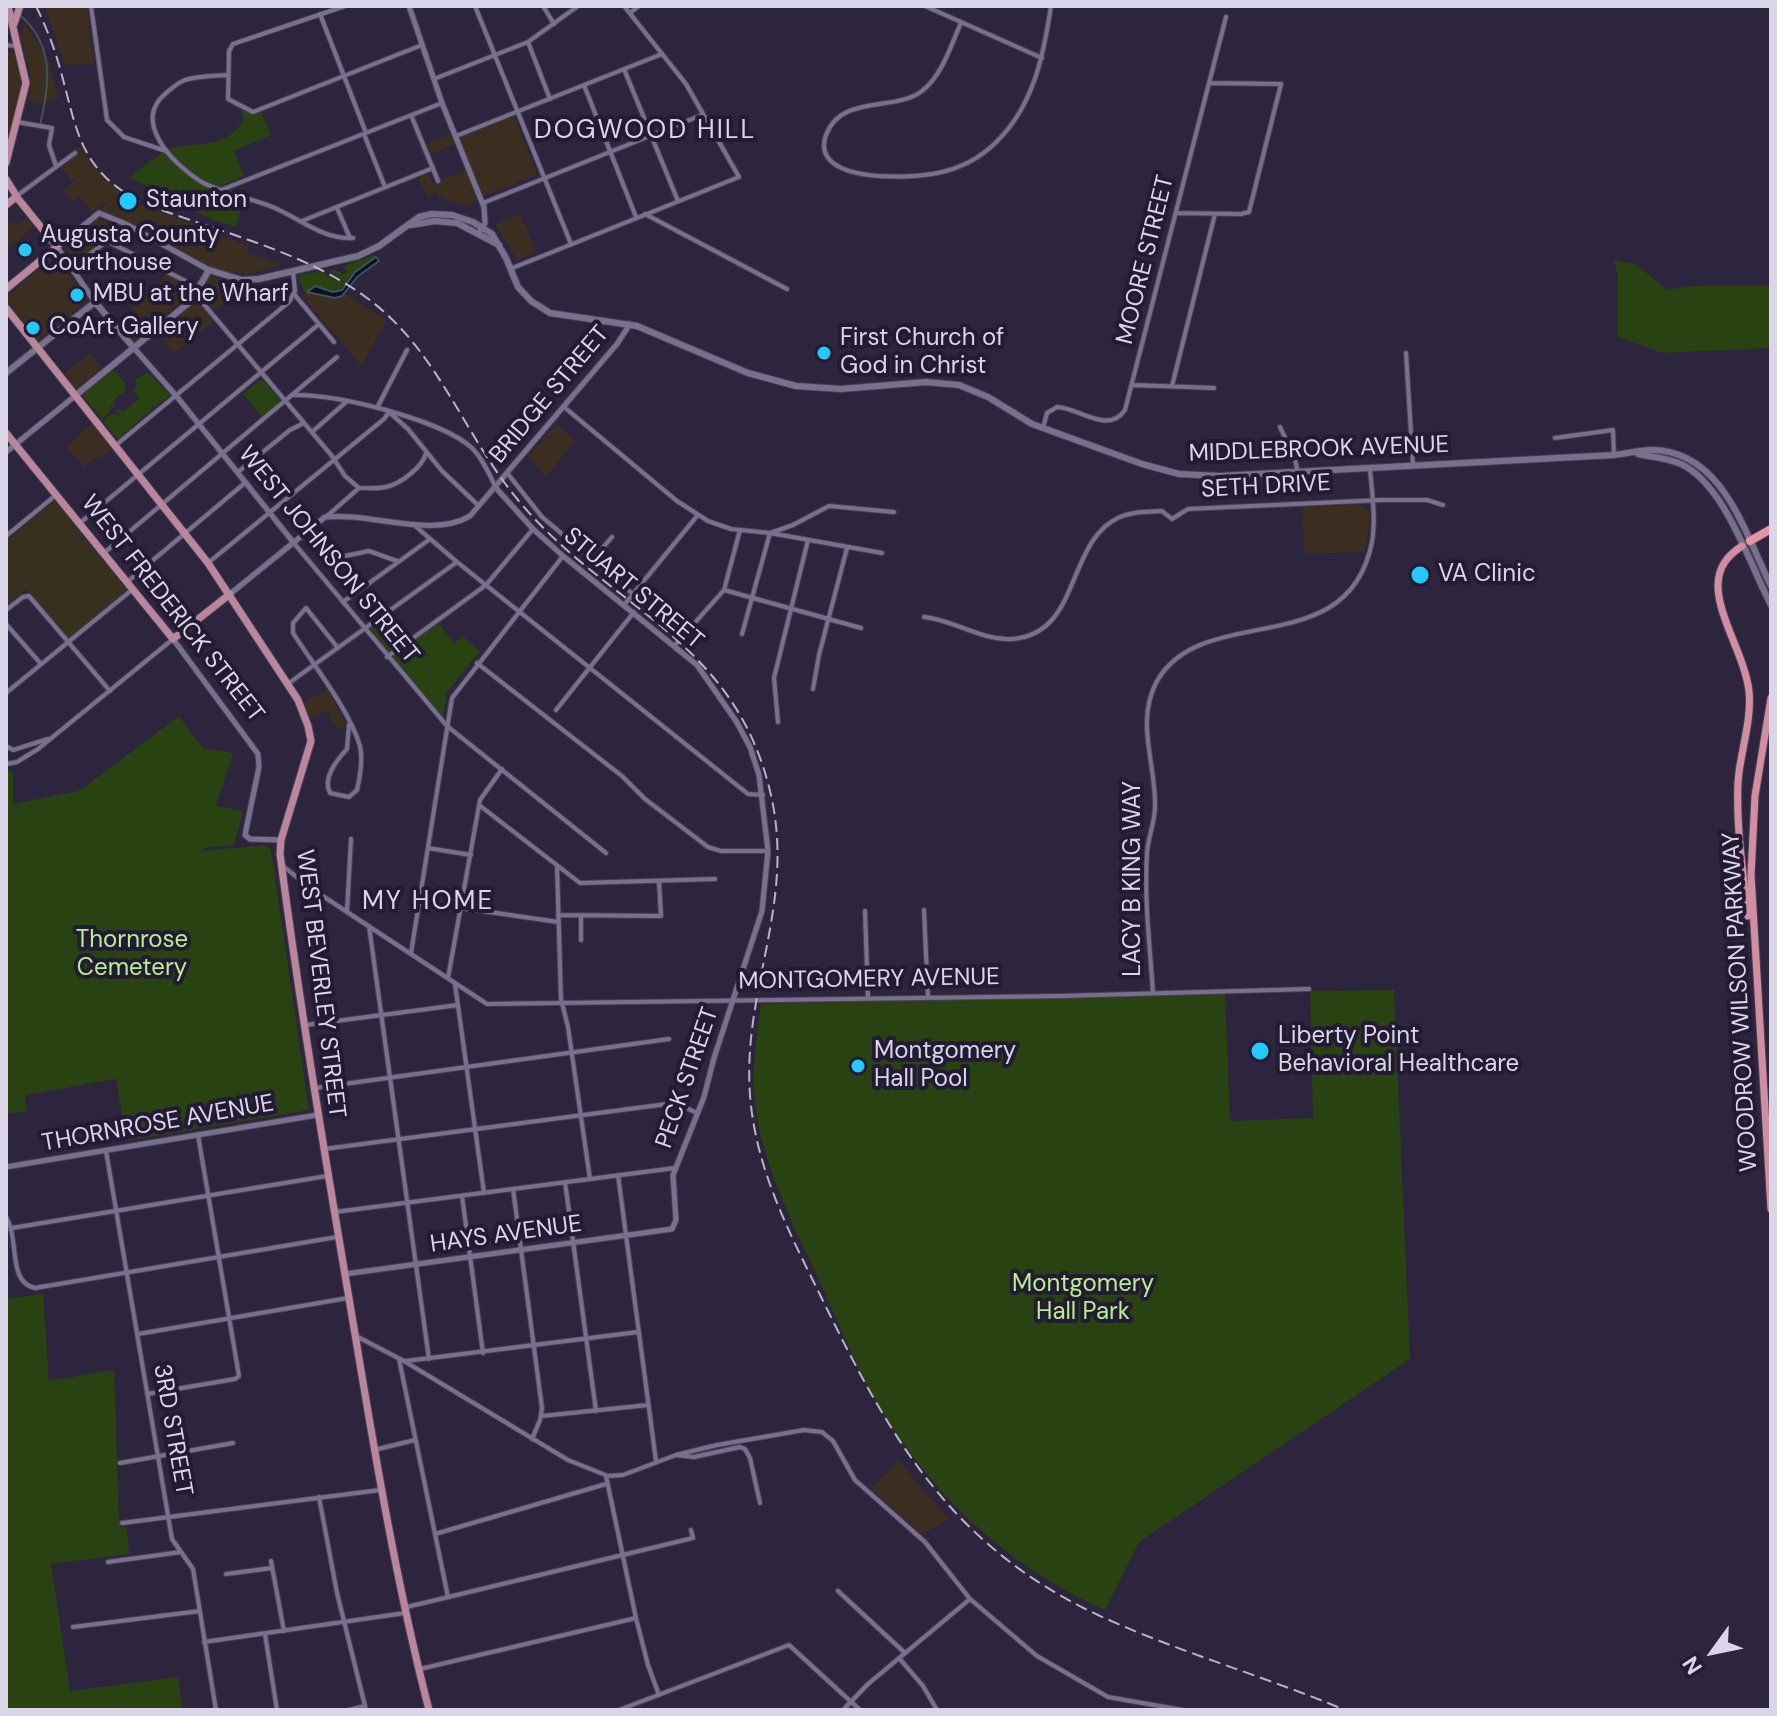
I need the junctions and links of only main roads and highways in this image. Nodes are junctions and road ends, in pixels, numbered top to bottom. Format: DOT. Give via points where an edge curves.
graph roads {
  1 [pos="8,6"];
  2 [pos="18,10"];
  3 [pos="13,26"];
  4 [pos="6,163"];
  5 [pos="6,179"];
  6 [pos="16,197"];
  7 [pos="6,205"];
  8 [pos="6,289"];
  9 [pos="6,308"];
  10 [pos="133,347"];
  11 [pos="37,348"];
  12 [pos="6,373"];
  13 [pos="76,395"];
  14 [pos="6,433"];
  15 [pos="1634,453"];
  16 [pos="1771,529"];
  17 [pos="1746,544"];
  18 [pos="1771,586"];
  19 [pos="230,594"];
  20 [pos="1771,605"];
  21 [pos="1771,698"];
  22 [pos="1755,974"];
  23 [pos="1771,1209"];
  24 [pos="429,1710"];
  1 -- 3 [label="main road"];
  2 -- 3 [label="main road"];
  3 -- 4 [label="main road" via="26,83"];
  5 -- 6 [label="main road"];
  6 -- 7 [label="main road"];
  6 -- 8 [label="main road" via="57,247"];
  9 -- 11 [label="main road, WEST BEVERLEY STREET"];
  10 -- 11 [label="main road, WEST JOHNSON STREET" via="95,302"];
  10 -- 13 [label="main road"];
  10 -- 15 [label="main road, MIDDLEBROOK AVENUE" via="191,301 209,270 251,280 362,254 422,216 440,214 459,216 498,240 523,294 545,311 630,324 748,373 796,386 959,385 984,394 1025,421 1170,472 1298,473"];
  11 -- 12 [label="main road"];
  11 -- 13 [label="main road, WEST BEVERLEY STREET"];
  13 -- 19 [label="main road, WEST BEVERLEY STREET"];
  14 -- 19 [label="main road, WEST FREDERICK STREET" via="173,639"];
  15 -- 17 [label="main road, MIDDLEBROOK AVENUE" via="1672,461 1701,478"];
  15 -- 17 [label="main road, MIDDLEBROOK AVENUE" via="1662,451 1695,463 1720,486"];
  16 -- 17 [label="highway"];
  17 -- 18 [label="main road"];
  17 -- 20 [label="main road, MIDDLEBROOK AVENUE"];
  17 -- 22 [label="highway" via="1721,568 1718,589 1749,690 1737,826"];
  19 -- 24 [label="main road, WEST BEVERLEY STREET" via="289,683 311,741 281,840 281,865 322,1150 380,1490"];
  21 -- 22 [label="highway, WOODROW WILSON PARKWAY" via="1752,836"];
  22 -- 23 [label="highway, WOODROW WILSON PARKWAY"];
}
